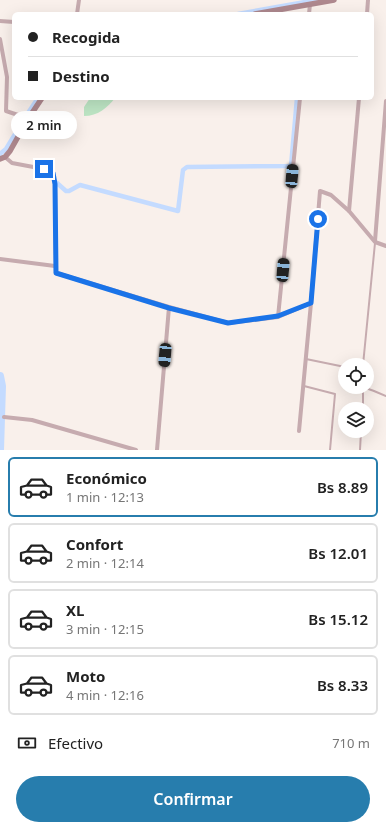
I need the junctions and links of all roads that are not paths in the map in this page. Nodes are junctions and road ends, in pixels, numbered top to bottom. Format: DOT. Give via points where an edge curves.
graph roads {
  1 [pos="79,0"];
  2 [pos="334,0"];
  3 [pos="368,0"];
  4 [pos="310,2"];
  5 [pos="77,12"];
  6 [pos="264,12"];
  7 [pos="309,12"];
  8 [pos="367,12"];
  9 [pos="0,21"];
  10 [pos="12,22"];
  11 [pos="0,39"];
  12 [pos="40,100"];
  13 [pos="300,100"];
  14 [pos="359,100"];
  15 [pos="386,101"];
  16 [pos="25,118"];
  17 [pos="3,158"];
  18 [pos="349,211"];
  19 [pos="375,242"];
  20 [pos="386,246"];
  21 [pos="0,259"];
  22 [pos="55,266"];
  23 [pos="311,303"];
  24 [pos="169,308"];
  25 [pos="278,316"];
  26 [pos="365,358"];
  27 [pos="306,360"];
  28 [pos="338,366"];
  29 [pos="303,386"];
  30 [pos="374,391"];
  31 [pos="386,396"];
  32 [pos="4,417"];
  33 [pos="299,431"];
  34 [pos="361,438"];
  35 [pos="136,450"];
  36 [pos="157,450"];
  37 [pos="330,450"];
  38 [pos="360,450"];
  1 -- 5 [label="street"];
  2 -- 4 [label="street"];
  3 -- 8 [label="street"];
  4 -- 6 [label="street"];
  4 -- 7 [label="street"];
  9 -- 10 [label="street"];
  11 -- 16 [label="street" via="7,76 6,111"];
  12 -- 16 [label="street"];
  13 -- 25 [label="street"];
  14 -- 18 [label="street"];
  15 -- 19 [label="street"];
  16 -- 17 [label="street" via="10,151"];
  17 -- 22 [label="street" via="12,163 53,173"];
  18 -- 19 [label="street"];
  18 -- 23 [label="street" via="331,196 320,191"];
  19 -- 20 [label="street"];
  19 -- 26 [label="lane"];
  21 -- 22 [label="street"];
  22 -- 24 [label="street" via="56,273"];
  23 -- 25 [label="street"];
  23 -- 27 [label="street"];
  24 -- 25 [label="street" via="228,323"];
  24 -- 36 [label="street"];
  27 -- 28 [label="lane"];
  27 -- 29 [label="street"];
  29 -- 33 [label="street"];
  29 -- 37 [label="lane" via="335,394"];
  30 -- 31 [label="lane"];
  32 -- 35 [label="street" via="32,420"];
  34 -- 38 [label="lane"];
}
